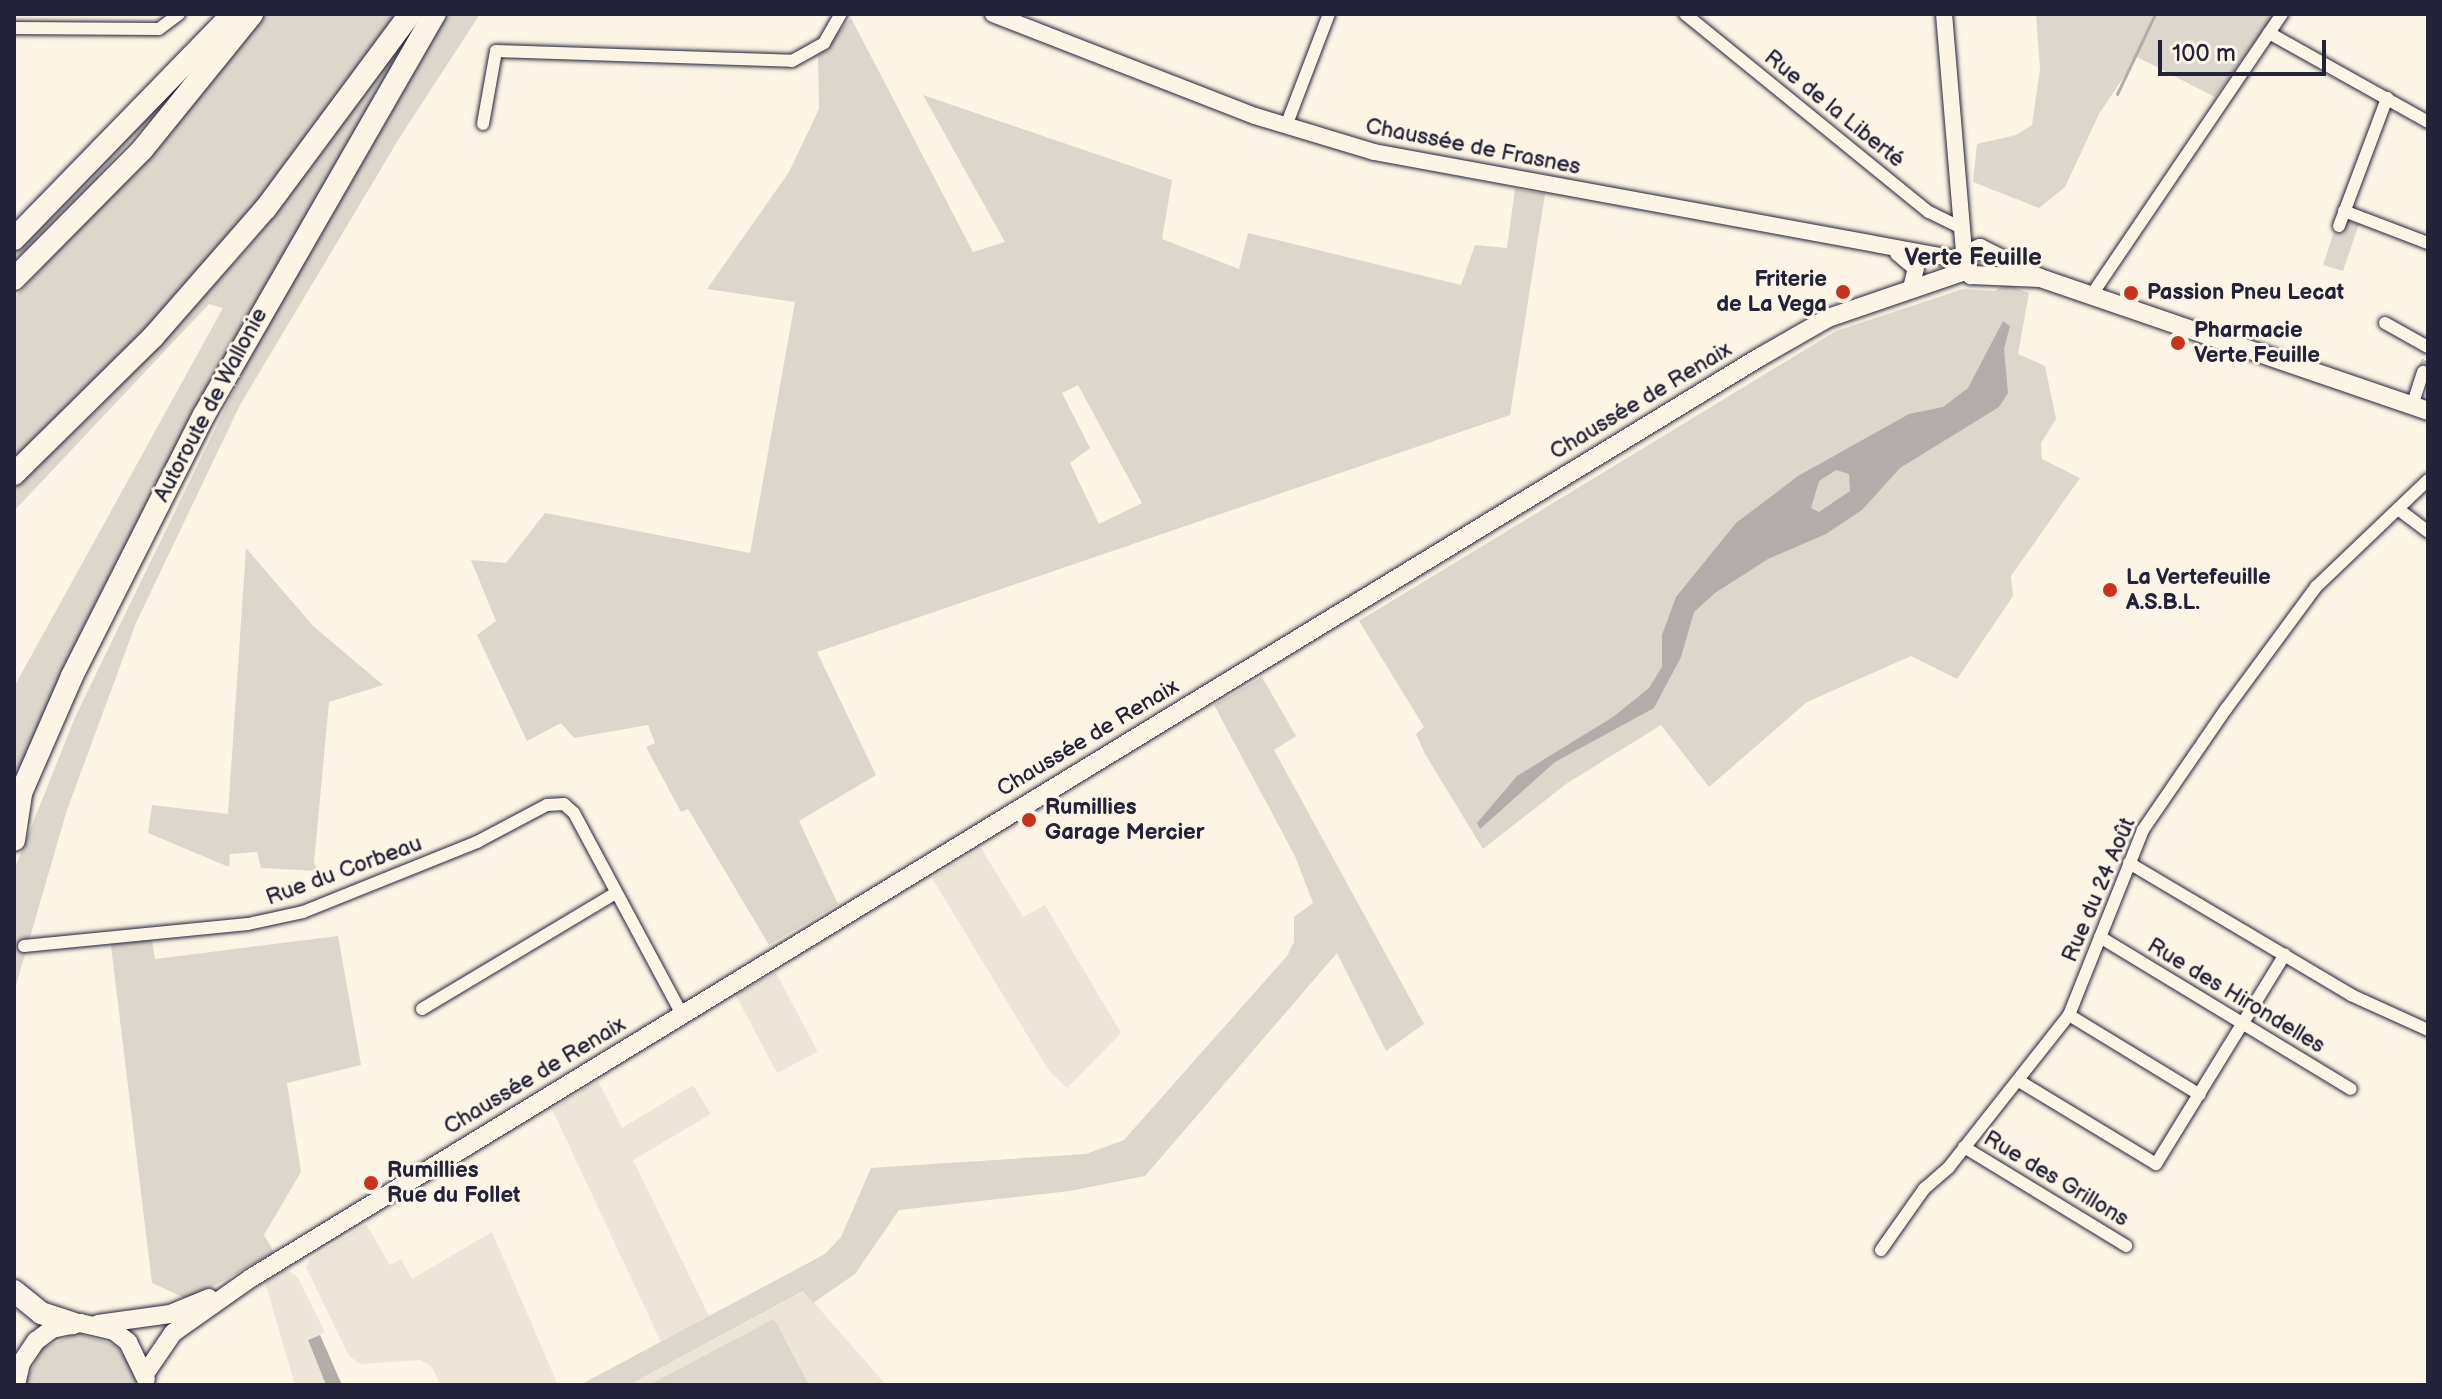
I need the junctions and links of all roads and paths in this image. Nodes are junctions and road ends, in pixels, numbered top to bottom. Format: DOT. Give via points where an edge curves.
graph roads {
  1 [pos="179,14"];
  2 [pos="233,14"];
  3 [pos="252,14"];
  4 [pos="410,14"];
  5 [pos="435,14"];
  6 [pos="841,14"];
  7 [pos="993,14"];
  8 [pos="1329,14"];
  9 [pos="1685,14"];
  10 [pos="1944,14"];
  11 [pos="2282,14"];
  12 [pos="14,28"];
  13 [pos="2269,33"];
  14 [pos="2387,98"];
  15 [pos="2428,122"];
  16 [pos="483,124"];
  17 [pos="1286,126"];
  18 [pos="2344,211"];
  19 [pos="2339,226"];
  20 [pos="1962,228"];
  21 [pos="14,239"];
  22 [pos="2428,243"];
  23 [pos="1890,249"];
  24 [pos="1971,257"];
  25 [pos="2040,278"];
  26 [pos="14,279"];
  27 [pos="1911,288"];
  28 [pos="2091,296"];
  29 [pos="2385,323"];
  30 [pos="2428,347"];
  31 [pos="2423,372"];
  32 [pos="2420,408"];
  33 [pos="14,474"];
  34 [pos="2428,480"];
  35 [pos="2398,509"];
  36 [pos="2428,532"];
  37 [pos="18,801"];
  38 [pos="14,840"];
  39 [pos="2129,863"];
  40 [pos="616,893"];
  41 [pos="2100,937"];
  42 [pos="24,946"];
  43 [pos="2285,954"];
  44 [pos="422,1009"];
  45 [pos="682,1014"];
  46 [pos="2069,1015"];
  47 [pos="2243,1024"];
  48 [pos="2428,1030"];
  49 [pos="2019,1081"];
  50 [pos="2351,1089"];
  51 [pos="2200,1095"];
  52 [pos="1964,1147"];
  53 [pos="2126,1246"];
  54 [pos="1881,1250"];
  55 [pos="251,1278"];
  56 [pos="14,1291"];
  57 [pos="72,1323"];
  58 [pos="97,1324"];
  59 [pos="146,1380"];
  60 [pos="16,1385"];
  1 -- 12 [label="street" via="159,29"];
  2 -- 21 [label="highway"];
  3 -- 26 [label="highway" via="142,150"];
  4 -- 33 [label="highway" via="324,136 247,230 153,337"];
  5 -- 37 [label="highway, Autoroute de Wallonie" via="204,415 72,676"];
  6 -- 16 [label="street" via="824,43 792,61 496,51"];
  7 -- 17 [label="main road, Chaussée de Frasnes"];
  8 -- 17 [label="street"];
  9 -- 20 [label="street, Rue de la Liberté" via="1926,210"];
  10 -- 20 [label="main road"];
  11 -- 13 [label="street"];
  13 -- 14 [label="street"];
  13 -- 28 [label="street"];
  14 -- 15 [label="street"];
  14 -- 18 [label="street"];
  17 -- 23 [label="main road, Chaussée de Frasnes" via="1374,152"];
  18 -- 19 [label="street"];
  18 -- 22 [label="street"];
  20 -- 24 [label="main road"];
  23 -- 24 [label="main road, Chaussée de Frasnes"];
  23 -- 27 [label="main road" via="1913,262"];
  24 -- 25 [label="main road"];
  24 -- 25 [label="main road" via="1974,276"];
  24 -- 27 [label="main road, Chaussée de Renaix"];
  25 -- 28 [label="main road"];
  27 -- 45 [label="main road, Chaussée de Renaix" via="1803,331"];
  28 -- 32 [label="main road"];
  29 -- 30 [label="street"];
  31 -- 32 [label="street"];
  34 -- 35 [label="street, Rue du 24 Août"];
  35 -- 36 [label="street"];
  35 -- 39 [label="street, Rue du 24 Août" via="2316,587 2162,802"];
  37 -- 38 [label="highway, Autoroute de Wallonie"];
  39 -- 41 [label="street, Rue du 24 Août"];
  39 -- 43 [label="street"];
  40 -- 42 [label="street, Rue du Corbeau" via="574,813 564,804 547,805 477,842 303,912 248,924"];
  40 -- 44 [label="street"];
  40 -- 45 [label="street, Rue du Corbeau"];
  41 -- 46 [label="street, Rue du 24 Août"];
  41 -- 47 [label="street, Rue des Hirondelles"];
  43 -- 47 [label="street"];
  43 -- 48 [label="street" via="2351,995"];
  45 -- 55 [label="main road, Chaussée de Renaix"];
  46 -- 49 [label="street, Rue du 24 Août"];
  46 -- 51 [label="street"];
  47 -- 50 [label="street, Rue des Hirondelles"];
  47 -- 51 [label="street"];
  49 -- 51 [label="street" via="2156,1164"];
  49 -- 52 [label="street, Rue du 24 Août"];
  52 -- 53 [label="street, Rue des Grillons"];
  52 -- 54 [label="street, Rue du 24 Août" via="1924,1189"];
  55 -- 58 [label="main road, Chaussée de Renaix" via="170,1314"];
  55 -- 59 [label="main road, Chaussée de Renaix" via="173,1333"];
  56 -- 57 [label="highway" via="41,1313"];
  57 -- 58 [label="main road, Chaussée de Renaix"];
  57 -- 60 [label="main road" via="36,1341 21,1363"];
  58 -- 59 [label="main road" via="128,1342"];
}
